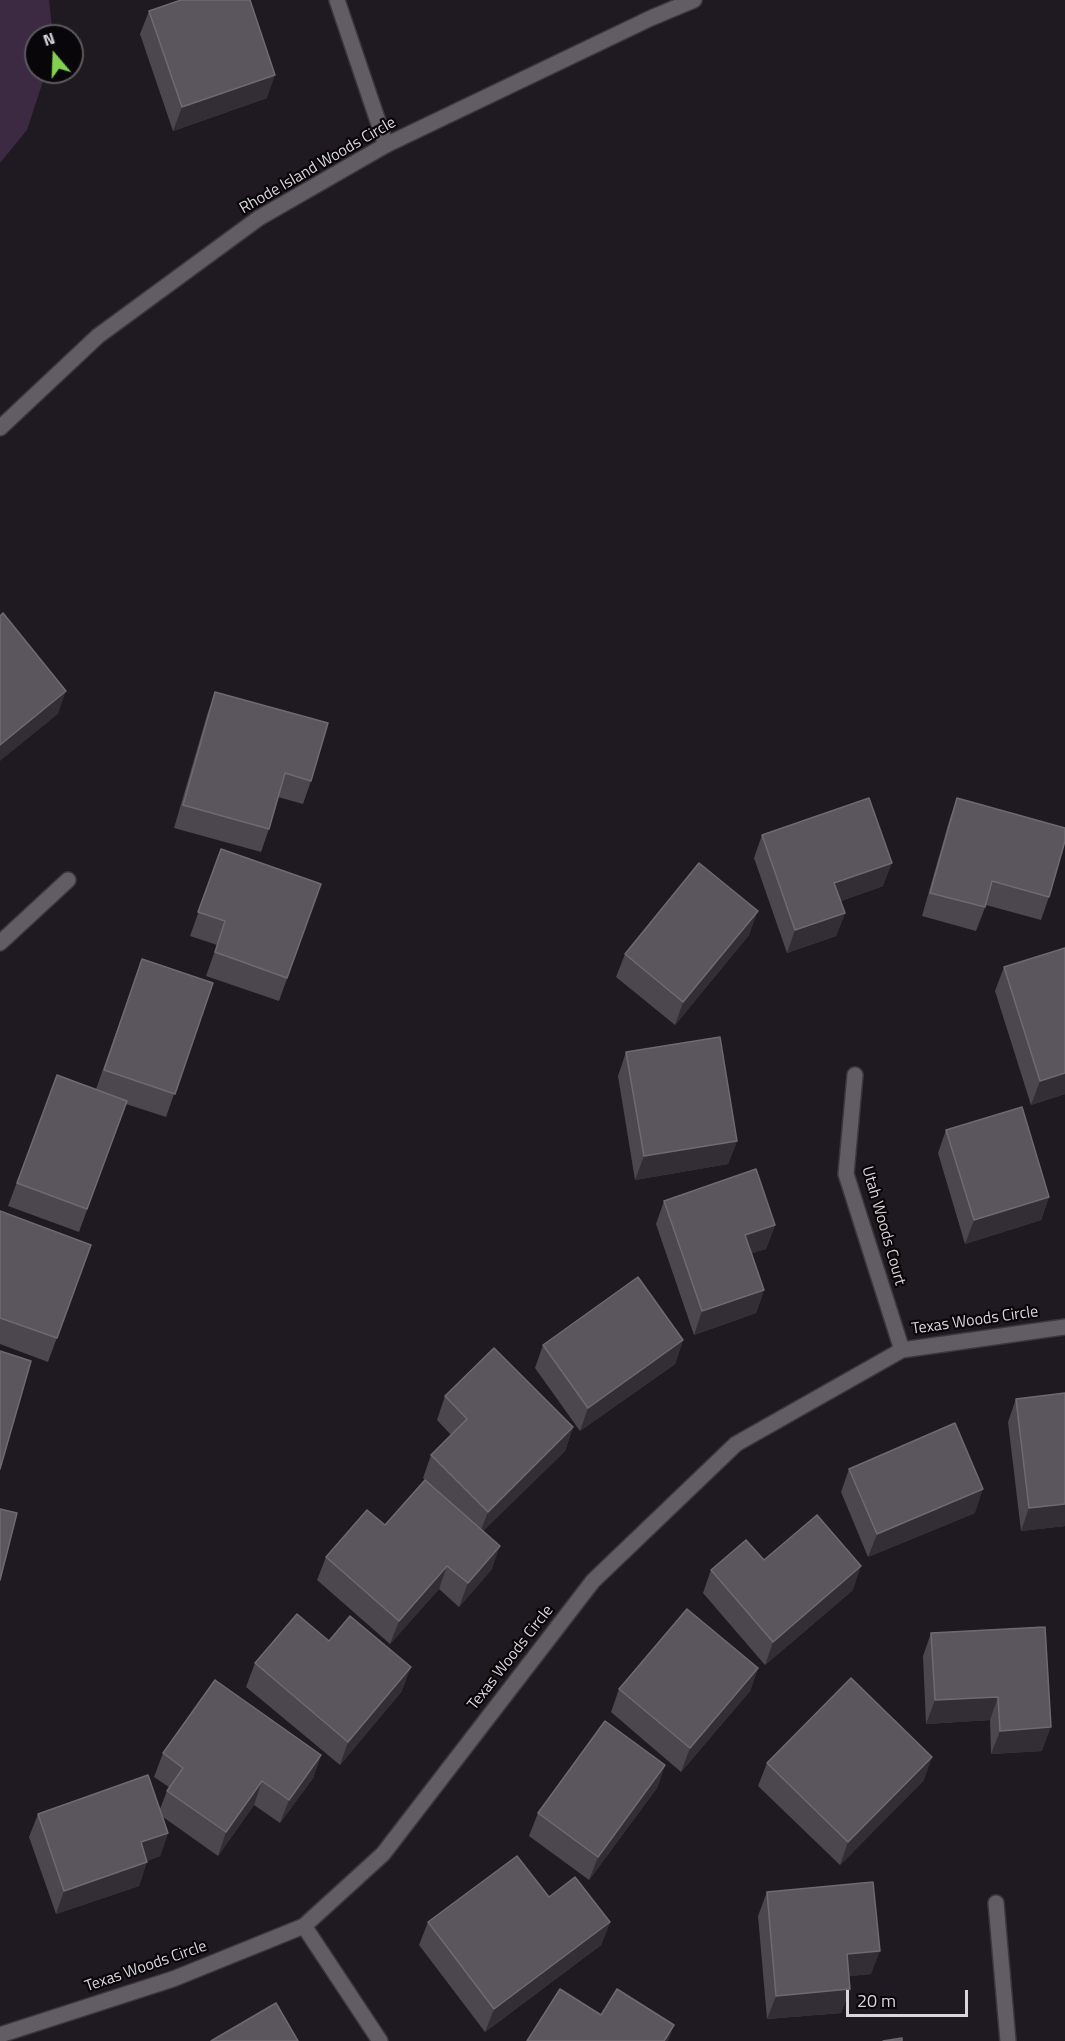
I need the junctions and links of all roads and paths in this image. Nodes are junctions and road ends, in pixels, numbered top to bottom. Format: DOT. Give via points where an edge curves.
graph roads {
  1 [pos="337,0"];
  2 [pos="694,0"];
  3 [pos="386,145"];
  4 [pos="0,428"];
  5 [pos="68,880"];
  6 [pos="0,943"];
  7 [pos="855,1075"];
  8 [pos="1065,1327"];
  9 [pos="902,1350"];
  10 [pos="996,1903"];
  11 [pos="304,1926"];
  12 [pos="0,2035"];
  13 [pos="380,2041"];
  14 [pos="1008,2041"];
  1 -- 3 [label="street"];
  2 -- 3 [label="street, Rhode Island Woods Circle"];
  3 -- 4 [label="street, Rhode Island Woods Circle" via="260,218 98,336"];
  5 -- 6 [label="street"];
  7 -- 9 [label="street, Utah Woods Court" via="846,1174"];
  8 -- 9 [label="street, Texas Woods Circle"];
  9 -- 11 [label="street, Texas Woods Circle" via="736,1444 593,1581 383,1854"];
  10 -- 14 [label="street"];
  11 -- 12 [label="street, Texas Woods Circle" via="173,1978"];
  11 -- 13 [label="street"];
}
